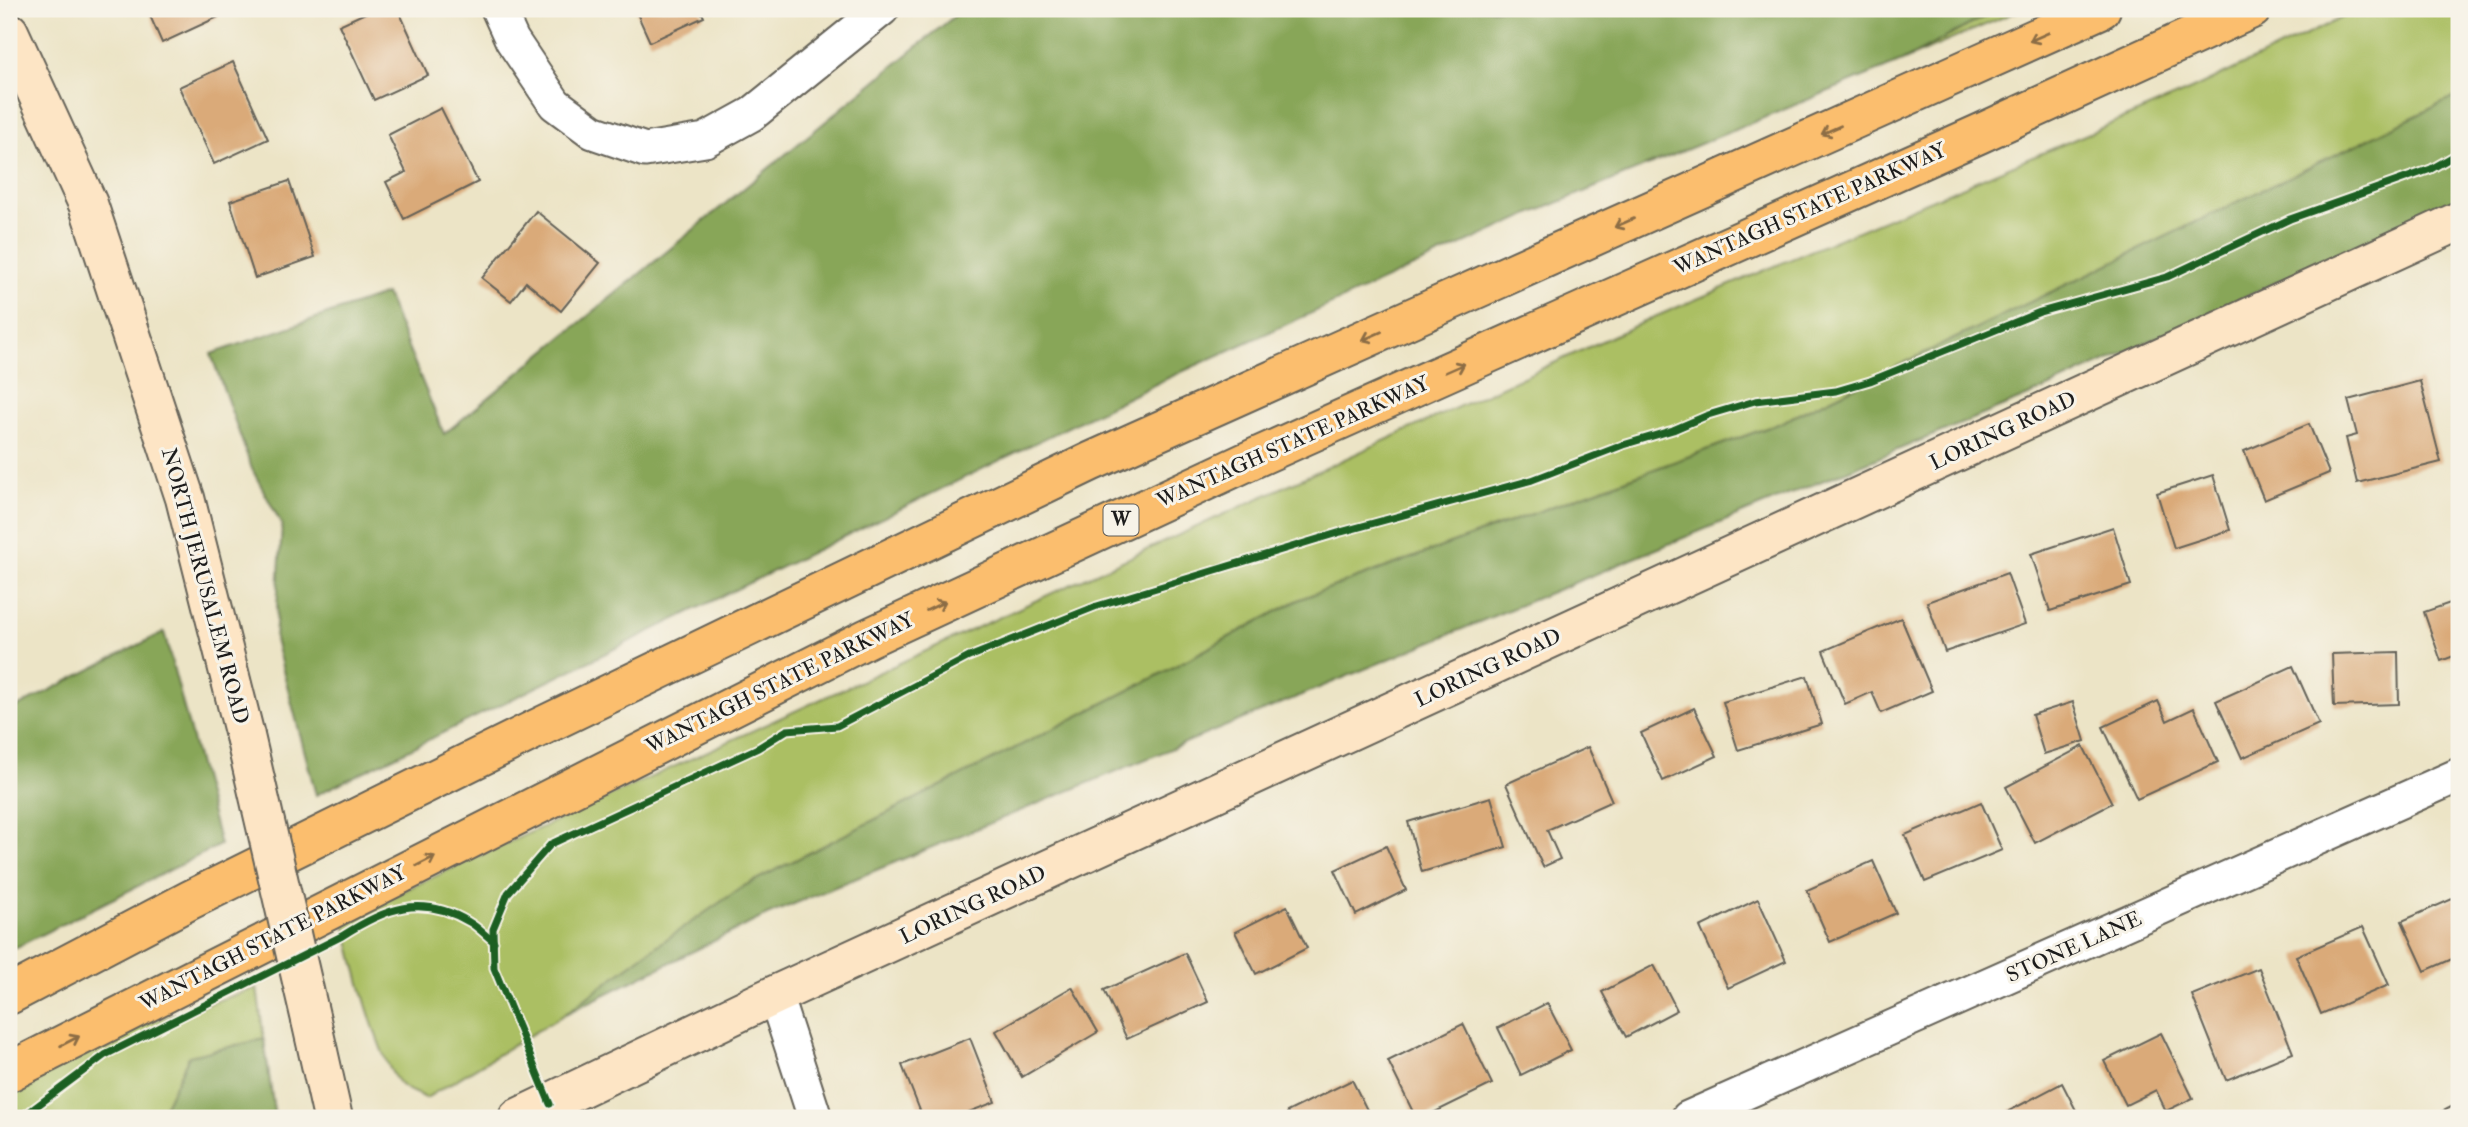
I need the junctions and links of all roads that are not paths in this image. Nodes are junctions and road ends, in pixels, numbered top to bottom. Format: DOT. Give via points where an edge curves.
graph roads {
  1 [pos="498,9"];
  2 [pos="881,9"];
  3 [pos="2101,9"];
  4 [pos="2252,9"];
  5 [pos="9,32"];
  6 [pos="2459,221"];
  7 [pos="2459,775"];
  8 [pos="9,995"];
  9 [pos="775,995"];
  10 [pos="9,1072"];
  11 [pos="333,1118"];
  12 [pos="518,1118"];
  13 [pos="815,1118"];
  14 [pos="1688,1118"];
  1 -- 2 [label="street" via="512,40 555,104 593,132 645,150 705,140 752,114"];
  3 -- 8 [label="highway, one-way" via="1090,462 532,731"];
  10 -- 4 [label="highway, WANTAGH STATE PARKWAY / W, one-way" via="868,638 1256,457"];
  5 -- 11 [label="street, NORTH JERUSALEM ROAD, bridge" via="88,204 185,498"];
  6 -- 9 [label="street, LORING ROAD"];
  7 -- 14 [label="street, STONE LANE"];
  9 -- 12 [label="street, LORING ROAD"];
  9 -- 13 [label="street"];
}
